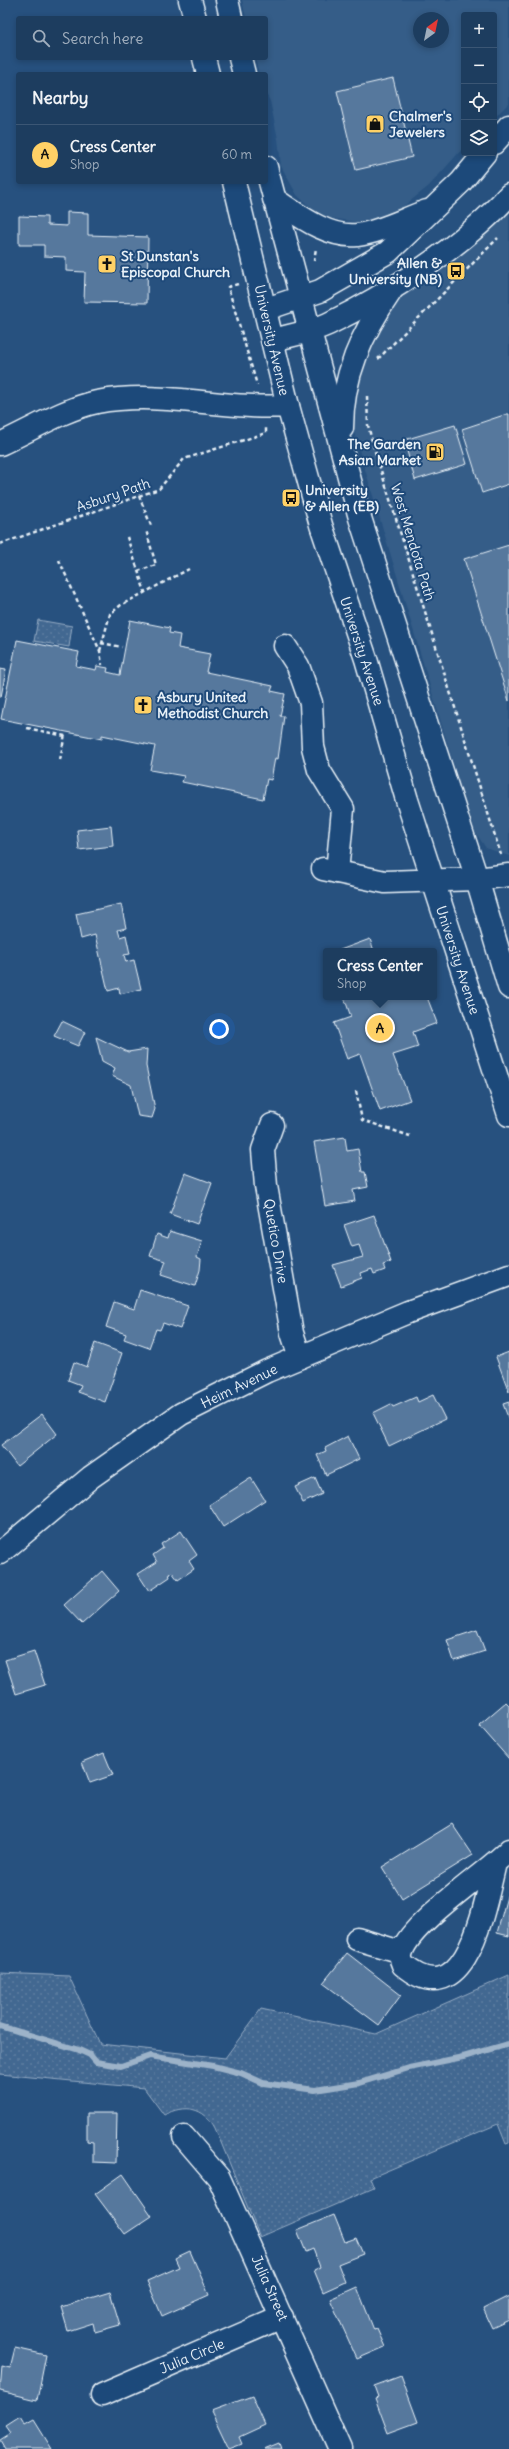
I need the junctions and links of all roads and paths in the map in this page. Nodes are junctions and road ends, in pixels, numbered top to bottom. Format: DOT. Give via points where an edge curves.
graph roads {
  1 [pos="190,0"];
  2 [pos="227,0"];
  3 [pos="194,16"];
  4 [pos="231,16"];
  5 [pos="204,60"];
  6 [pos="240,60"];
  7 [pos="208,72"];
  8 [pos="244,72"];
  9 [pos="509,126"];
  10 [pos="497,140"];
  11 [pos="483,156"];
  12 [pos="268,175"];
  13 [pos="235,184"];
  14 [pos="509,195"];
  15 [pos="274,199"];
  16 [pos="430,210"];
  17 [pos="317,245"];
  18 [pos="490,246"];
  19 [pos="313,264"];
  20 [pos="228,286"];
  21 [pos="393,288"];
  22 [pos="301,299"];
  23 [pos="266,309"];
  24 [pos="310,331"];
  25 [pos="273,340"];
  26 [pos="376,361"];
  27 [pos="256,382"];
  28 [pos="368,390"];
  29 [pos="288,406"];
  30 [pos="266,433"];
  31 [pos="0,444"];
  32 [pos="342,449"];
  33 [pos="139,496"];
  34 [pos="152,528"];
  35 [pos="146,530"];
  36 [pos="127,537"];
  37 [pos="0,544"];
  38 [pos="59,560"];
  39 [pos="189,569"];
  40 [pos="138,571"];
  41 [pos="145,592"];
  42 [pos="101,643"];
  43 [pos="285,646"];
  44 [pos="122,648"];
  45 [pos="100,651"];
  46 [pos="102,665"];
  47 [pos="27,728"];
  48 [pos="60,760"];
  49 [pos="508,875"];
  50 [pos="477,879"];
  51 [pos="433,881"];
  52 [pos="509,987"];
  53 [pos="356,1091"];
  54 [pos="509,1115"];
  55 [pos="272,1125"];
  56 [pos="410,1136"];
  57 [pos="509,1275"];
  58 [pos="300,1357"];
  59 [pos="0,1553"];
  60 [pos="502,1856"];
  61 [pos="358,1939"];
  62 [pos="401,1952"];
  63 [pos="184,2137"];
  64 [pos="282,2317"];
  65 [pos="102,2395"];
  66 [pos="340,2449"];
  1 -- 3 [label="main road"];
  2 -- 4 [label="main road"];
  5 -- 7 [label="main road"];
  6 -- 8 [label="main road"];
  9 -- 10 [label="main road"];
  11 -- 16 [label="main road" via="461,182"];
  12 -- 15 [label="main road"];
  13 -- 23 [label="main road, University Avenue"];
  14 -- 21 [label="main road" via="468,234"];
  15 -- 16 [label="main road" via="316,224 349,234 380,229"];
  15 -- 22 [label="main road"];
  16 -- 22 [label="main road" via="409,234 384,255 333,285"];
  17 -- 19 [label="path"];
  18 -- 26 [label="path"];
  20 -- 27 [label="path"];
  21 -- 24 [label="main road" via="329,324"];
  21 -- 32 [label="main road" via="373,317 349,371 342,408"];
  22 -- 23 [label="main road"];
  22 -- 24 [label="main road"];
  23 -- 25 [label="main road, University Avenue"];
  24 -- 25 [label="main road"];
  24 -- 32 [label="main road"];
  25 -- 29 [label="main road, University Avenue"];
  28 -- 49 [label="path, West Mendota Path" via="368,425 373,445"];
  29 -- 31 [label="main road" via="253,407 172,398 97,402 74,409"];
  29 -- 51 [label="main road, University Avenue" via="321,525 366,659 406,800"];
  30 -- 33 [label="path, Asbury Path" via="184,459 160,489"];
  32 -- 50 [label="main road" via="388,608"];
  33 -- 34 [label="path"];
  33 -- 37 [label="path, Asbury Path"];
  35 -- 40 [label="path" via="156,565"];
  36 -- 40 [label="path"];
  38 -- 45 [label="path"];
  39 -- 41 [label="path"];
  40 -- 41 [label="path"];
  41 -- 42 [label="path" via="110,614"];
  42 -- 44 [label="path"];
  42 -- 45 [label="path"];
  43 -- 51 [label="main road" via="298,666 311,703 313,747 319,770 343,809 330,871 385,882"];
  45 -- 46 [label="path"];
  47 -- 48 [label="path" via="65,735"];
  49 -- 50 [label="main road"];
  50 -- 51 [label="main road"];
  50 -- 52 [label="main road"];
  51 -- 54 [label="main road, University Avenue"];
  53 -- 56 [label="path" via="362,1120"];
  55 -- 58 [label="main road, Quetico Drive" via="263,1150 266,1186 292,1333"];
  57 -- 58 [label="main road, Heim Avenue" via="408,1312"];
  58 -- 59 [label="main road, Heim Avenue" via="181,1414 91,1477"];
  60 -- 62 [label="main road" via="438,1909 407,1941"];
  60 -- 62 [label="main road" via="471,1949 461,1965 449,1975 425,1977 411,1972 403,1965"];
  61 -- 62 [label="main road"];
  63 -- 64 [label="main road, Julia Street" via="219,2178"];
  64 -- 65 [label="main road, Julia Circle"];
  64 -- 66 [label="main road, Julia Street"];
}
